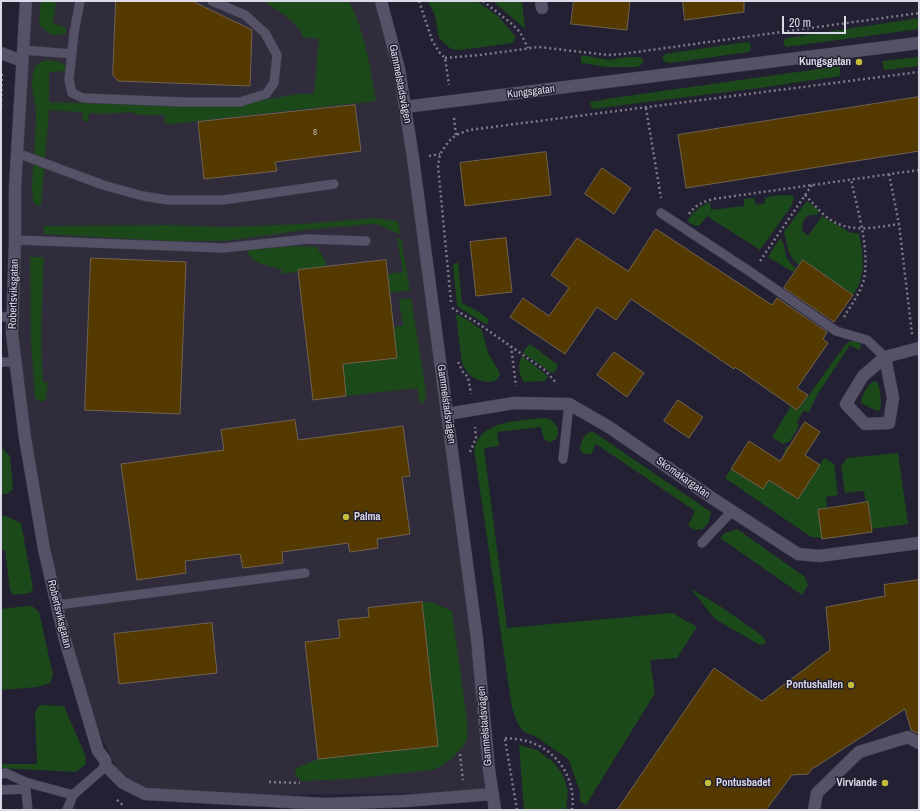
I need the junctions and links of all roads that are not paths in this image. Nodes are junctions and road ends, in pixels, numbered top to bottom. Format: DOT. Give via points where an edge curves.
graph roads {
  1 [pos="26,1"];
  2 [pos="80,1"];
  3 [pos="212,1"];
  4 [pos="381,1"];
  5 [pos="919,44"];
  6 [pos="1,53"];
  7 [pos="72,54"];
  8 [pos="22,56"];
  9 [pos="405,107"];
  10 [pos="17,153"];
  11 [pos="334,184"];
  12 [pos="661,213"];
  13 [pos="15,240"];
  14 [pos="366,241"];
  15 [pos="7,317"];
  16 [pos="919,348"];
  17 [pos="885,357"];
  18 [pos="1,362"];
  19 [pos="16,362"];
  20 [pos="569,404"];
  21 [pos="447,414"];
  22 [pos="563,459"];
  23 [pos="732,511"];
  24 [pos="919,542"];
  25 [pos="702,543"];
  26 [pos="305,573"];
  27 [pos="57,605"];
  28 [pos="919,743"];
  29 [pos="106,766"];
  30 [pos="1,774"];
  31 [pos="26,786"];
  32 [pos="1,790"];
  33 [pos="492,794"];
  34 [pos="73,795"];
  35 [pos="357,808"];
  36 [pos="28,810"];
  37 [pos="67,810"];
  38 [pos="495,810"];
  39 [pos="814,810"];
  1 -- 8 [label="street, Robertsviksgatan"];
  2 -- 7 [label="lane"];
  3 -- 7 [label="lane" via="245,15 265,33 277,55 274,83 266,94 240,102 83,98 72,93 69,80"];
  4 -- 9 [label="street, Gammelstadsvägen" via="399,69"];
  5 -- 9 [label="street, Kungsgatan"];
  6 -- 8 [label="street"];
  7 -- 8 [label="lane"];
  8 -- 10 [label="street, Robertsviksgatan"];
  9 -- 21 [label="street, Gammelstadsvägen"];
  10 -- 11 [label="lane" via="103,186 168,200 223,200"];
  10 -- 13 [label="street, Robertsviksgatan"];
  12 -- 17 [label="lane" via="836,331 867,340"];
  13 -- 14 [label="lane" via="223,248 308,238"];
  13 -- 15 [label="street, Robertsviksgatan"];
  15 -- 19 [label="street, Robertsviksgatan"];
  16 -- 17 [label="street"];
  17 -- 17 [label="street" via="863,376 846,404 865,424 889,422 893,398"];
  18 -- 19 [label="lane"];
  19 -- 27 [label="street, Robertsviksgatan" via="42,542"];
  20 -- 21 [label="street, Skomakargatan" via="514,403"];
  20 -- 22 [label="lane"];
  20 -- 23 [label="street, Skomakargatan" via="609,427"];
  21 -- 33 [label="street, Gammelstadsvägen" via="477,638"];
  23 -- 24 [label="street, Skomakargatan" via="798,554 819,556"];
  23 -- 25 [label="lane"];
  26 -- 27 [label="lane"];
  27 -- 29 [label="street, Robertsviksgatan" via="83,702 98,751"];
  28 -- 39 [label="street" via="908,737 859,752 817,793"];
  29 -- 34 [label="lane"];
  29 -- 35 [label="street, Robertsviksgatan" via="123,783 145,794"];
  30 -- 31 [label="lane" via="6,773"];
  31 -- 32 [label="lane"];
  31 -- 34 [label="lane"];
  31 -- 36 [label="lane"];
  33 -- 35 [label="street, Robertsviksgatan" via="405,801"];
  33 -- 38 [label="street, Gammelstadsvägen"];
  34 -- 37 [label="lane"];
}
